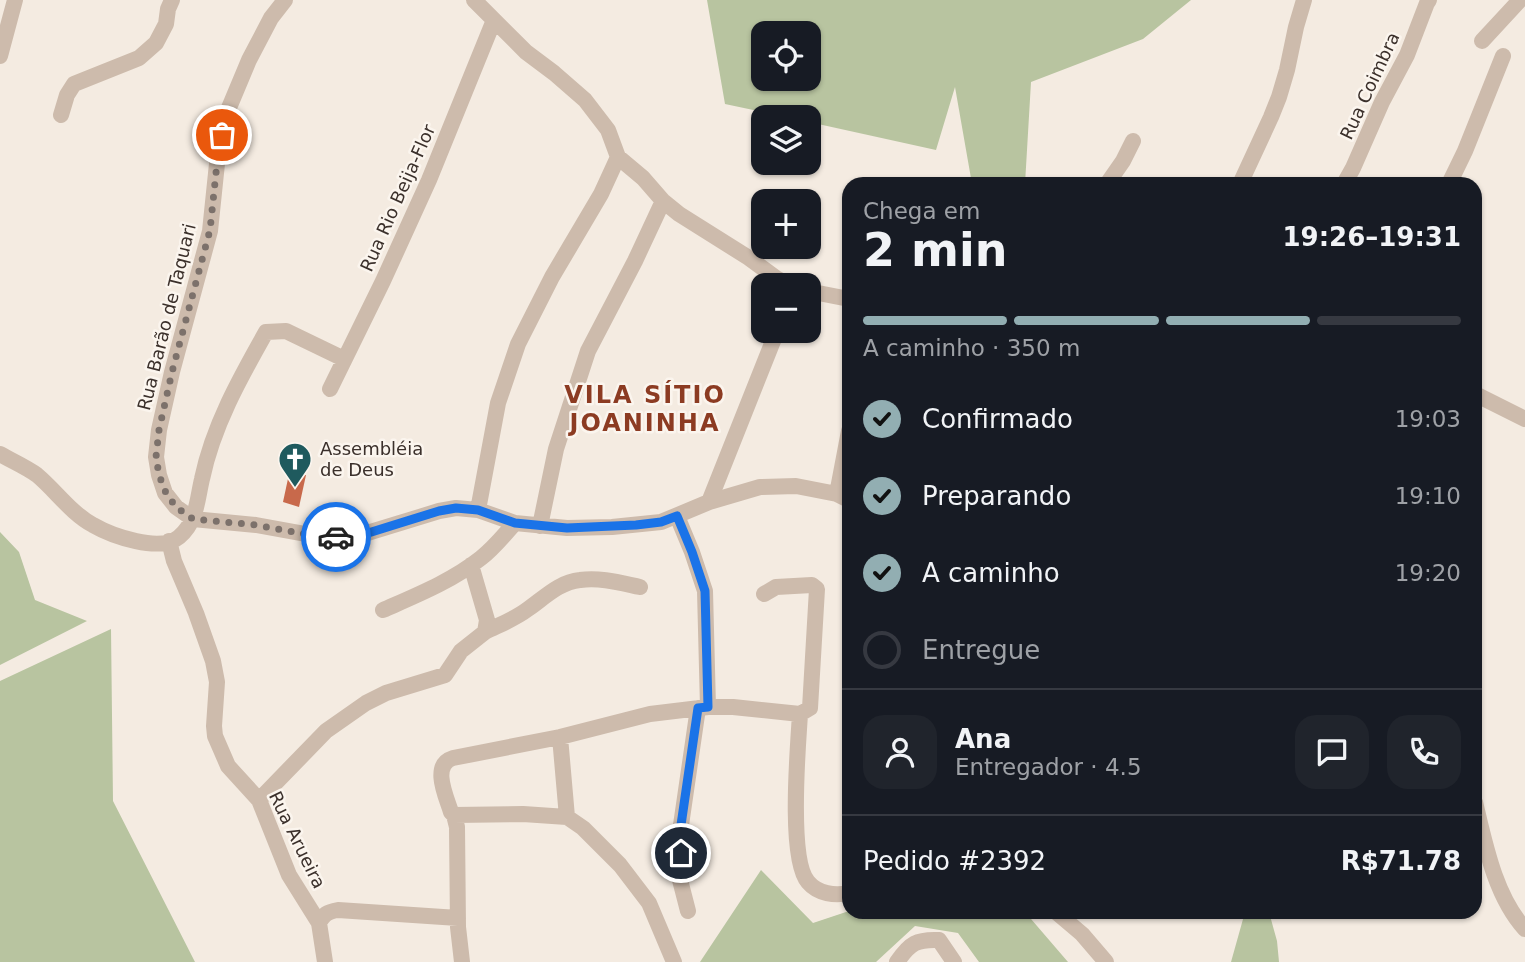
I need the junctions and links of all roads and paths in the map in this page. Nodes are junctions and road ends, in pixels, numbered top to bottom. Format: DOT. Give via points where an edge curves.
graph roads {
  1 [pos="15,0"];
  2 [pos="172,0"];
  3 [pos="285,0"];
  4 [pos="474,0"];
  5 [pos="1304,0"];
  6 [pos="1520,0"];
  7 [pos="1428,1"];
  8 [pos="494,20"];
  9 [pos="1482,41"];
  10 [pos="0,56"];
  11 [pos="1503,56"];
  12 [pos="61,115"];
  13 [pos="1133,142"];
  14 [pos="618,157"];
  15 [pos="1112,177"];
  16 [pos="1243,177"];
  17 [pos="1348,177"];
  18 [pos="1452,177"];
  19 [pos="663,201"];
  20 [pos="769,273"];
  21 [pos="821,294"];
  22 [pos="842,298"];
  23 [pos="772,343"];
  24 [pos="344,359"];
  25 [pos="330,389"];
  26 [pos="1482,398"];
  27 [pos="1525,419"];
  28 [pos="0,454"];
  29 [pos="842,497"];
  30 [pos="709,502"];
  31 [pos="478,510"];
  32 [pos="677,516"];
  33 [pos="193,519"];
  34 [pos="515,523"];
  35 [pos="540,526"];
  36 [pos="169,541"];
  37 [pos="471,565"];
  38 [pos="640,587"];
  39 [pos="764,594"];
  40 [pos="383,610"];
  41 [pos="485,632"];
  42 [pos="703,708"];
  43 [pos="800,714"];
  44 [pos="560,737"];
  45 [pos="259,800"];
  46 [pos="454,816"];
  47 [pos="567,817"];
  48 [pos="1482,831"];
  49 [pos="842,893"];
  50 [pos="688,911"];
  51 [pos="458,918"];
  52 [pos="1064,919"];
  53 [pos="319,923"];
  54 [pos="1525,929"];
  55 [pos="325,962"];
  56 [pos="462,962"];
  57 [pos="674,962"];
  58 [pos="897,962"];
  59 [pos="954,962"];
  60 [pos="1106,962"];
  1 -- 10 [label="street"];
  2 -- 12 [label="street" via="156,43 139,58 75,84"];
  3 -- 33 [label="street, Rua Barão de Taquari" via="249,60 226,115 210,230 159,430 159,475 176,507"];
  4 -- 8 [label="street"];
  5 -- 16 [label="street" via="1279,97"];
  6 -- 9 [label="street"];
  7 -- 17 [label="street, Rua Coimbra"];
  8 -- 14 [label="street" via="585,100 608,130"];
  8 -- 24 [label="street, Rua Rio Beija-Flor" via="429,180"];
  11 -- 18 [label="street"];
  13 -- 15 [label="street"];
  14 -- 19 [label="street"];
  14 -- 31 [label="street" via="518,344 498,403"];
  19 -- 20 [label="street"];
  19 -- 35 [label="street" via="588,351 555,449"];
  21 -- 22 [label="street"];
  23 -- 30 [label="street"];
  24 -- 25 [label="street, Rua Rio Beija-Flor"];
  24 -- 33 [label="street" via="286,331 266,332 233,390 203,471"];
  26 -- 27 [label="street"];
  28 -- 36 [label="street" via="36,474 90,524 150,544"];
  29 -- 30 [label="street" via="796,486 761,488"];
  30 -- 32 [label="street"];
  31 -- 33 [label="street" via="439,511 340,537"];
  31 -- 34 [label="street"];
  32 -- 35 [label="street" via="624,526"];
  32 -- 42 [label="street" via="705,591"];
  33 -- 36 [label="street" via="177,539"];
  34 -- 35 [label="street"];
  34 -- 37 [label="street"];
  36 -- 45 [label="street, Rua Arueira" via="213,661 215,736 228,766"];
  37 -- 40 [label="street"];
  37 -- 41 [label="street" via="487,620"];
  38 -- 41 [label="street" via="578,580"];
  39 -- 43 [label="street" via="776,587 812,584 817,589 810,708"];
  41 -- 45 [label="street" via="461,651 445,674 366,703 326,731"];
  42 -- 43 [label="street"];
  42 -- 44 [label="street" via="650,714"];
  42 -- 50 [label="street" via="681,825 680,880"];
  43 -- 49 [label="street" via="796,802 802,865 807,881 818,891"];
  44 -- 46 [label="street" via="447,759 440,775"];
  44 -- 47 [label="street"];
  45 -- 53 [label="street, Rua Arueira" via="289,875"];
  46 -- 47 [label="street"];
  46 -- 51 [label="street"];
  47 -- 57 [label="street" via="621,865 649,903"];
  48 -- 54 [label="street" via="1502,892"];
  51 -- 53 [label="street" via="338,910 324,914"];
  51 -- 56 [label="street"];
  52 -- 60 [label="street"];
  53 -- 55 [label="street, Rua Arueira"];
  58 -- 59 [label="street" via="907,947 923,940 939,940"];
}
